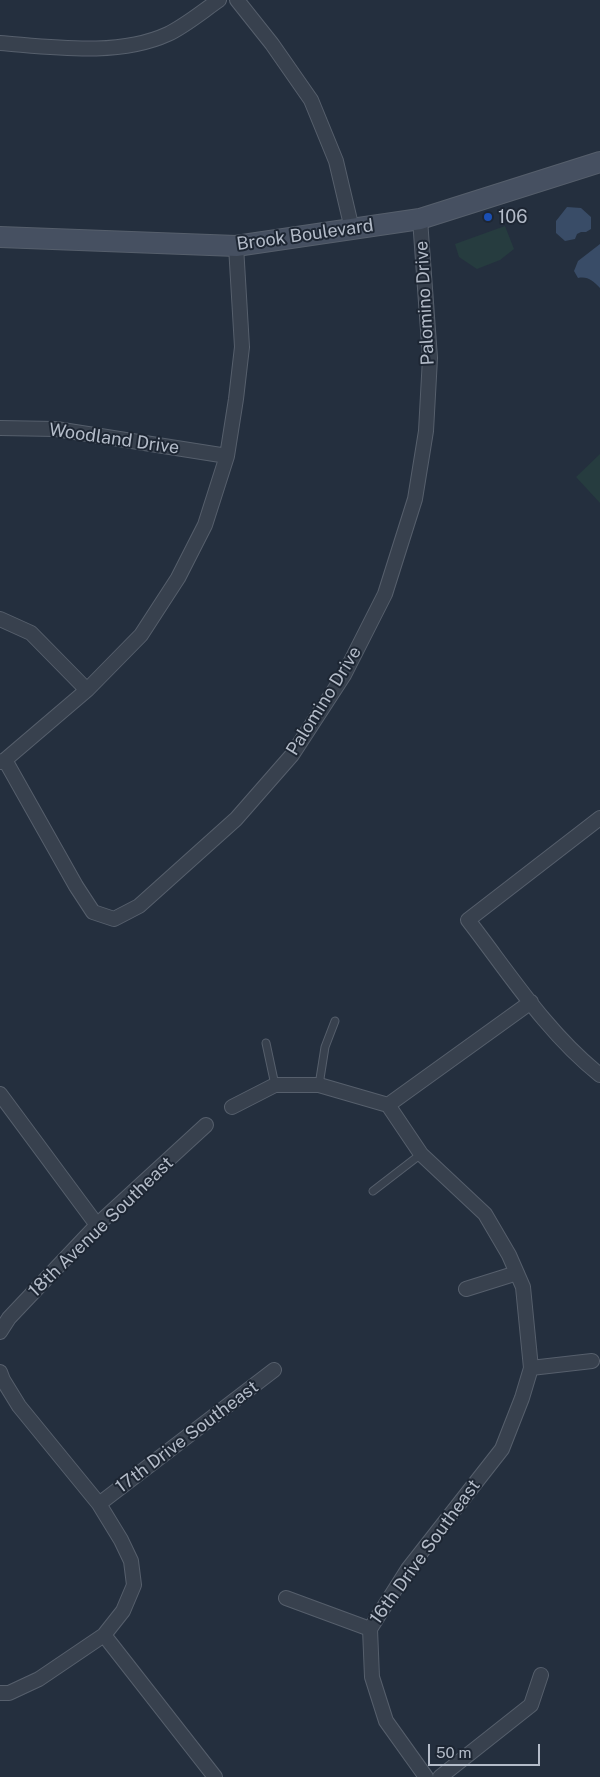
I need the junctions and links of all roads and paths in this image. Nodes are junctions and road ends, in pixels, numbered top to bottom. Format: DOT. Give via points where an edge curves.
graph roads {
  1 [pos="219,0"];
  2 [pos="237,0"];
  3 [pos="0,43"];
  4 [pos="600,162"];
  5 [pos="420,219"];
  6 [pos="352,229"];
  7 [pos="0,237"];
  8 [pos="236,246"];
  9 [pos="0,428"];
  10 [pos="227,456"];
  11 [pos="0,619"];
  12 [pos="87,690"];
  13 [pos="2,761"];
  14 [pos="600,818"];
  15 [pos="531,1002"];
  16 [pos="335,1021"];
  17 [pos="266,1043"];
  18 [pos="600,1075"];
  19 [pos="319,1085"];
  20 [pos="275,1086"];
  21 [pos="0,1094"];
  22 [pos="388,1105"];
  23 [pos="232,1107"];
  24 [pos="206,1125"];
  25 [pos="421,1154"];
  26 [pos="373,1191"];
  27 [pos="97,1225"];
  28 [pos="517,1274"];
  29 [pos="466,1289"];
  30 [pos="0,1332"];
  31 [pos="592,1361"];
  32 [pos="531,1368"];
  33 [pos="274,1370"];
  34 [pos="0,1372"];
  35 [pos="99,1504"];
  36 [pos="286,1598"];
  37 [pos="370,1629"];
  38 [pos="104,1635"];
  39 [pos="541,1675"];
  40 [pos="0,1694"];
  41 [pos="215,1777"];
  42 [pos="426,1777"];
  43 [pos="440,1777"];
  1 -- 3 [label="street" via="168,34 136,44 78,49"];
  2 -- 6 [label="street" via="311,100 336,161"];
  4 -- 5 [label="street, Brook Boulevard"];
  5 -- 6 [label="street, Brook Boulevard"];
  5 -- 13 [label="street, Palomino Drive" via="430,358 426,431 415,499 385,594 344,675 292,754 236,819 139,906 114,919 93,912"];
  6 -- 8 [label="street, Brook Boulevard"];
  7 -- 8 [label="street, Brook Boulevard"];
  8 -- 10 [label="street" via="242,347"];
  9 -- 10 [label="street, Woodland Drive" via="56,429"];
  10 -- 12 [label="street" via="205,525 178,578 141,635"];
  11 -- 12 [label="street" via="31,633"];
  12 -- 13 [label="street"];
  14 -- 15 [label="street" via="468,920"];
  15 -- 18 [label="street" via="577,1057"];
  15 -- 22 [label="street"];
  16 -- 19 [label="lane" via="325,1047"];
  17 -- 20 [label="lane"];
  19 -- 20 [label="street"];
  19 -- 22 [label="street"];
  20 -- 23 [label="street"];
  21 -- 27 [label="street"];
  22 -- 25 [label="street"];
  24 -- 27 [label="street, 18th Avenue Southeast"];
  25 -- 26 [label="lane"];
  25 -- 28 [label="street" via="485,1214"];
  27 -- 30 [label="street, 18th Avenue Southeast" via="9,1318"];
  28 -- 29 [label="street"];
  28 -- 32 [label="street" via="523,1287"];
  31 -- 32 [label="street"];
  32 -- 37 [label="street, 16th Drive Southeast" via="502,1449 408,1568"];
  33 -- 35 [label="street, 17th Drive Southeast"];
  34 -- 35 [label="street" via="18,1406"];
  35 -- 38 [label="street" via="131,1561 134,1586 123,1611"];
  36 -- 37 [label="street, 16th Drive Southeast"];
  37 -- 42 [label="street" via="372,1677 386,1721"];
  38 -- 40 [label="street" via="39,1680"];
  38 -- 41 [label="street"];
  39 -- 43 [label="street" via="530,1705"];
}
